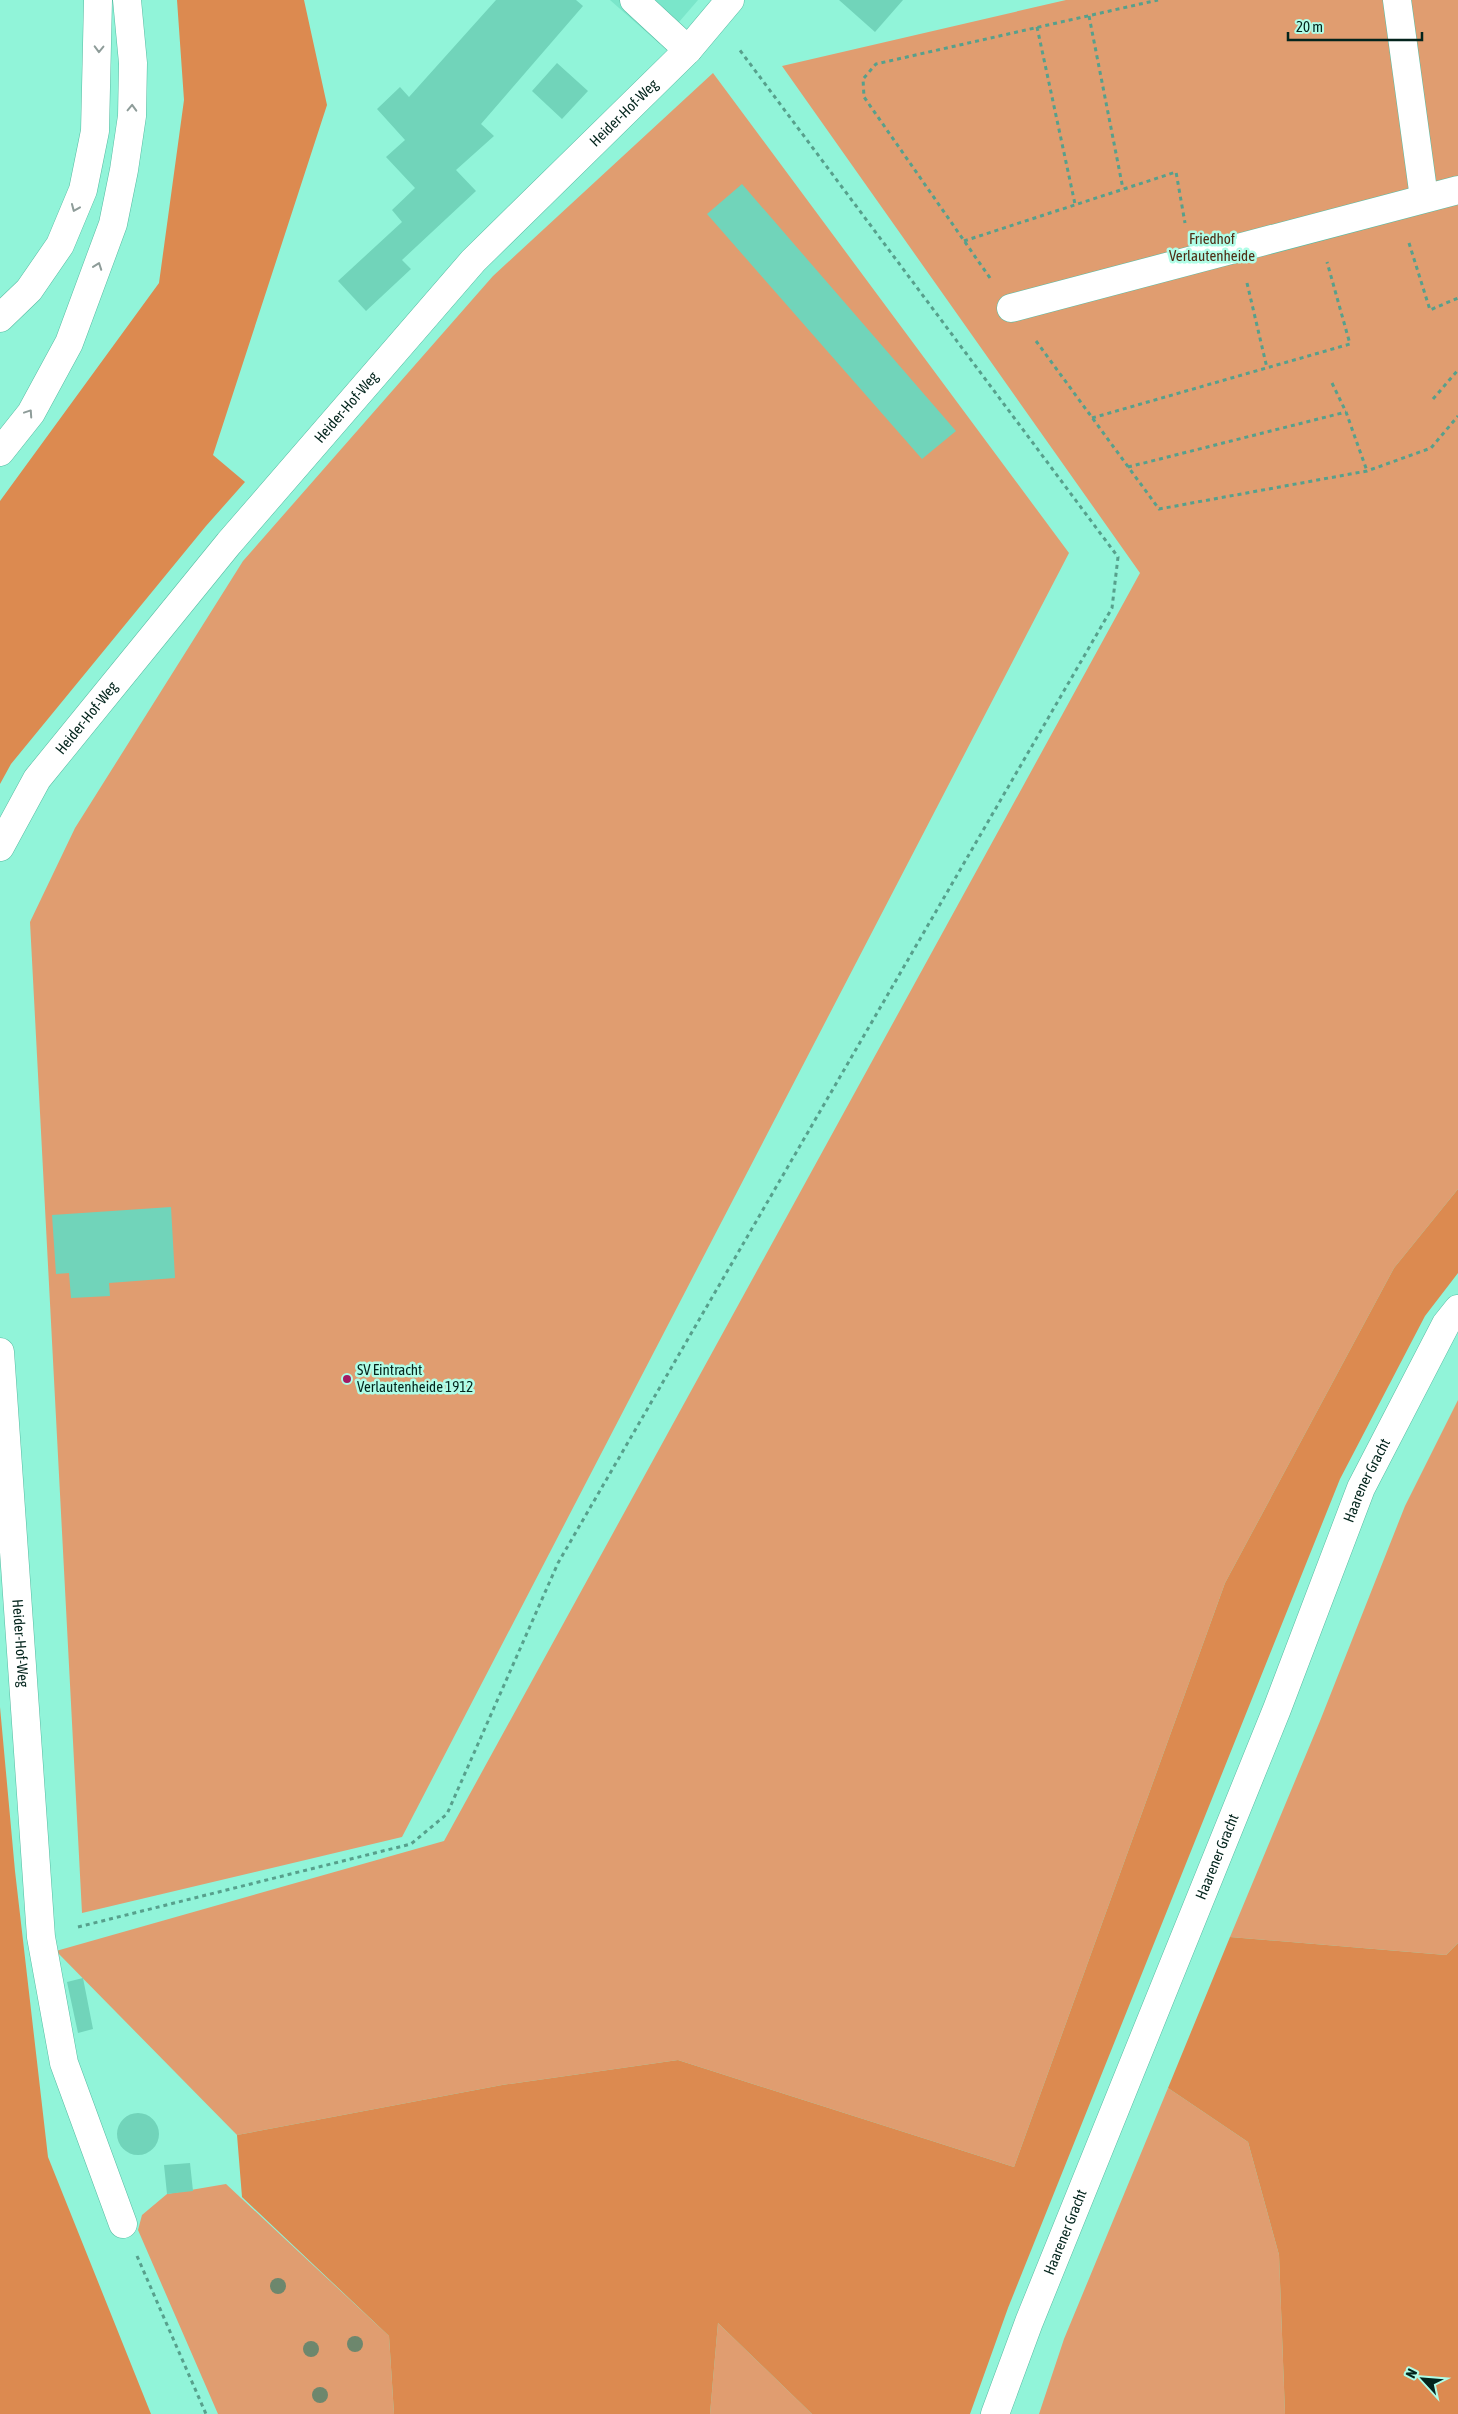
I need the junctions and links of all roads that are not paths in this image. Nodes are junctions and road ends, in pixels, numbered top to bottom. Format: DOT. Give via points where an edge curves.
graph roads {
  1 [pos="98,0"];
  2 [pos="127,0"];
  3 [pos="634,0"];
  4 [pos="1397,0"];
  5 [pos="723,9"];
  6 [pos="688,50"];
  7 [pos="1458,190"];
  8 [pos="1424,198"];
  9 [pos="1011,308"];
  10 [pos="0,318"];
  11 [pos="0,452"];
  12 [pos="0,846"];
  13 [pos="1458,1309"];
  14 [pos="0,1352"];
  15 [pos="123,2224"];
  16 [pos="995,2414"];
  1 -- 10 [label="main road, one-way" via="95,131 83,190 60,245 29,290"];
  11 -- 2 [label="main road, one-way" via="31,413 69,343 113,224 132,116 133,62"];
  3 -- 6 [label="main road"];
  4 -- 8 [label="main road"];
  5 -- 6 [label="main road, Heider-Hof-Weg"];
  6 -- 12 [label="main road, Heider-Hof-Weg" via="473,261 242,528 37,779"];
  7 -- 8 [label="main road"];
  8 -- 9 [label="main road"];
  13 -- 16 [label="main road, Haarener Gracht" via="1446,1324 1361,1488 1277,1709 1029,2322"];
  14 -- 15 [label="main road, Heider-Hof-Weg" via="41,1937 64,2063"];
}
